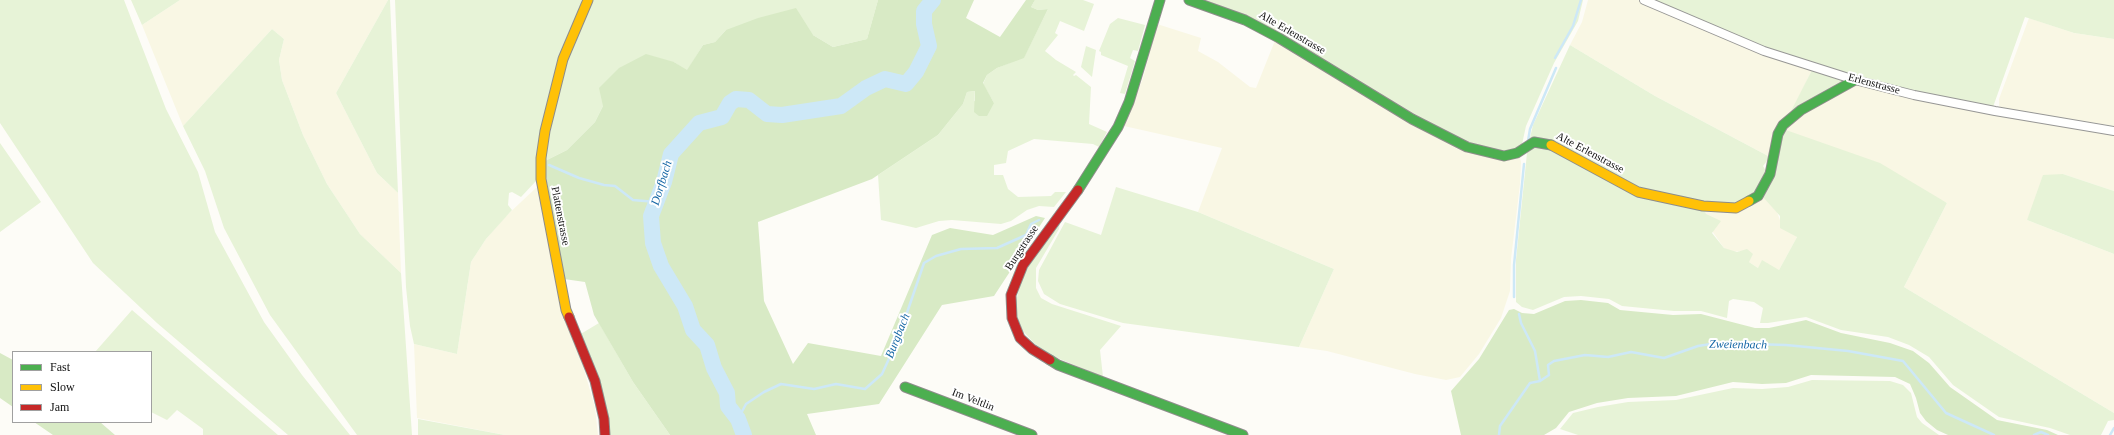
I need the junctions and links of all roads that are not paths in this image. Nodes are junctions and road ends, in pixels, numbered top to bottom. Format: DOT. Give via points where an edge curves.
graph roads {
  1 [pos="588,0"];
  2 [pos="1160,0"];
  3 [pos="1189,0"];
  4 [pos="1644,0"];
  5 [pos="1855,80"];
  6 [pos="2114,131"];
  7 [pos="905,387"];
  8 [pos="605,435"];
  9 [pos="1032,435"];
  10 [pos="1243,435"];
  1 -- 8 [label="street, Plattenstrasse" via="563,59 545,131 541,179 566,310 595,381"];
  2 -- 10 [label="street, Burgstrasse" via="1134,88 1118,127 1077,191 1023,265 1011,295 1012,318 1020,338 1032,349 1058,365"];
  3 -- 5 [label="street, Alte Erlenstrasse" via="1245,20 1274,35 1412,119 1467,146 1504,156 1517,153 1534,142 1547,143 1638,192 1703,206 1736,208 1758,196 1770,174 1776,140 1783,125 1801,110"];
  4 -- 5 [label="street, Erlenstrasse" via="1764,51"];
  5 -- 6 [label="street, Erlenstrasse" via="1995,111"];
  7 -- 9 [label="street, Im Veltlin"];
}
